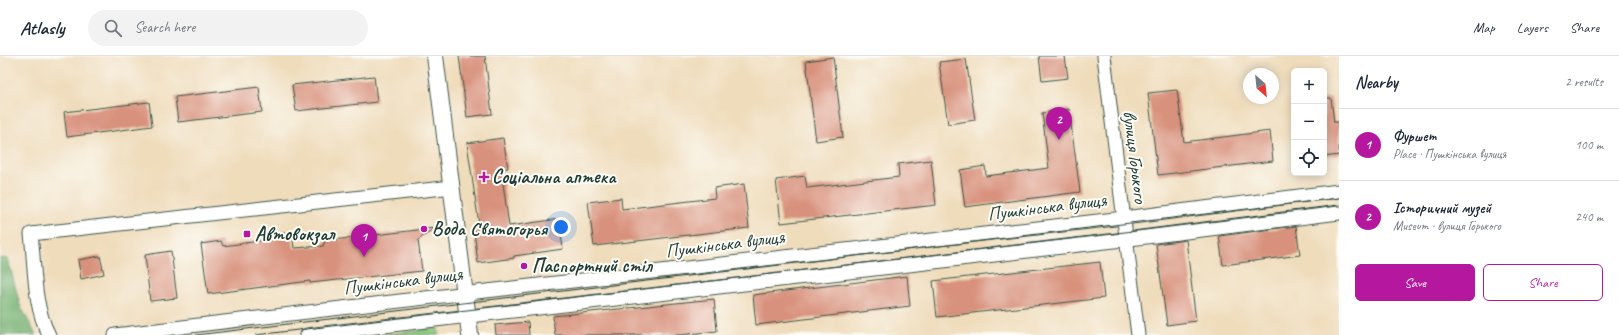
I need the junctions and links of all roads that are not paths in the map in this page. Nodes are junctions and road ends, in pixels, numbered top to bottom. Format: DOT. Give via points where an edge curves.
graph roads {
  1 [pos="435,56"];
  2 [pos="1104,56"];
  3 [pos="452,187"];
  4 [pos="1339,191"];
  5 [pos="1339,213"];
  6 [pos="1124,218"];
  7 [pos="1125,240"];
  8 [pos="464,294"];
  9 [pos="467,316"];
  10 [pos="49,335"];
  11 [pos="115,335"];
  12 [pos="307,335"];
  13 [pos="470,335"];
  14 [pos="1138,335"];
  1 -- 3 [label="street"];
  2 -- 6 [label="street, вулиця Горького"];
  3 -- 8 [label="street"];
  3 -- 10 [label="street" via="32,234 39,310"];
  4 -- 6 [label="street, Пушкінська вулиця"];
  5 -- 7 [label="street"];
  6 -- 7 [label="street, вулиця Горького"];
  6 -- 8 [label="street, Пушкінська вулиця"];
  7 -- 9 [label="street"];
  7 -- 14 [label="street, вулиця Горького"];
  8 -- 9 [label="street"];
  8 -- 11 [label="street, Пушкінська вулиця"];
  9 -- 12 [label="street"];
  9 -- 13 [label="street"];
}
